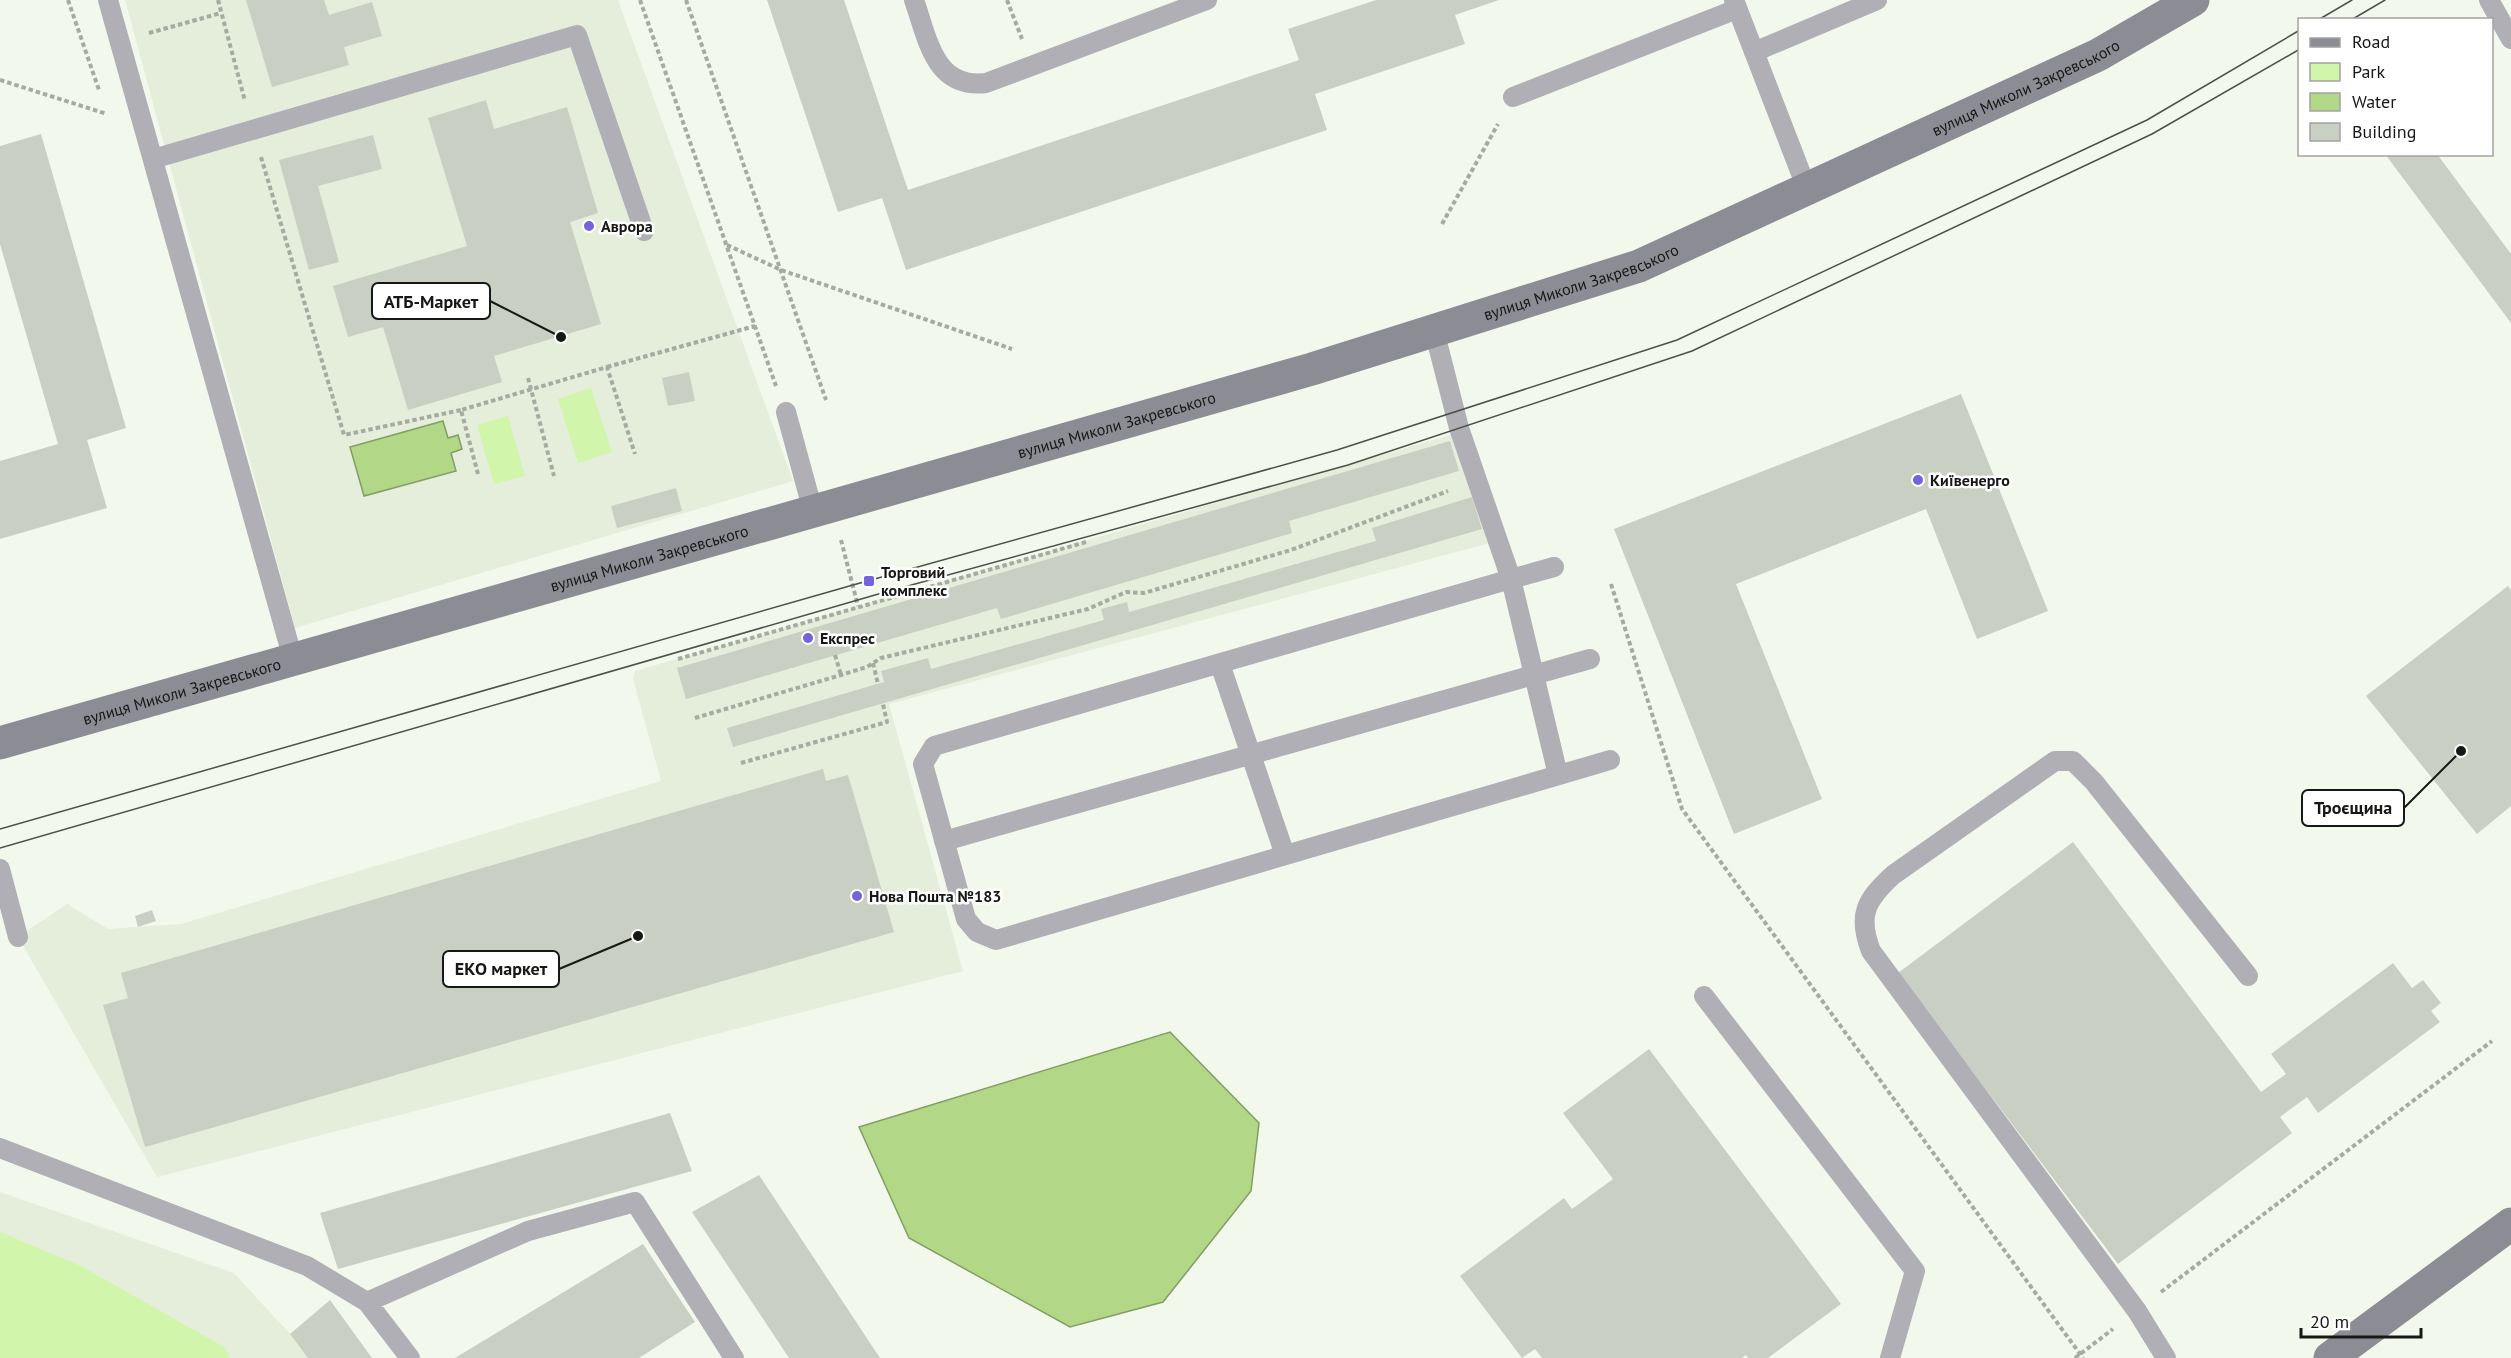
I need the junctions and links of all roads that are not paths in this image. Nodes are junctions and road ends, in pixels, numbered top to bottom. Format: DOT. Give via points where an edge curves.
graph roads {
  1 [pos="108,0"];
  2 [pos="914,0"];
  3 [pos="1207,0"];
  4 [pos="1877,0"];
  5 [pos="2193,0"];
  6 [pos="2488,0"];
  7 [pos="1735,4"];
  8 [pos="2511,39"];
  9 [pos="1754,52"];
  10 [pos="1513,97"];
  11 [pos="153,159"];
  12 [pos="1807,189"];
  13 [pos="644,231"];
  14 [pos="1434,330"];
  15 [pos="786,412"];
  16 [pos="813,511"];
  17 [pos="1554,567"];
  18 [pos="1512,579"];
  19 [pos="293,659"];
  20 [pos="1590,659"];
  21 [pos="1220,664"];
  22 [pos="1536,674"];
  23 [pos="0,743"];
  24 [pos="1250,754"];
  25 [pos="1610,760"];
  26 [pos="1558,775"];
  27 [pos="944,841"];
  28 [pos="1285,855"];
  29 [pos="0,869"];
  30 [pos="18,937"];
  31 [pos="2248,976"];
  32 [pos="1704,996"];
  33 [pos="0,1148"];
  34 [pos="2511,1224"];
  35 [pos="367,1302"];
  36 [pos="410,1358"];
  37 [pos="734,1358"];
  38 [pos="1890,1358"];
  39 [pos="2166,1358"];
  40 [pos="2330,1358"];
  1 -- 11 [label="lane"];
  2 -- 3 [label="lane" via="937,64 952,78 969,85 986,83"];
  4 -- 9 [label="lane"];
  5 -- 12 [label="street, вулиця Миколи Закревського" via="2098,55"];
  6 -- 8 [label="lane"];
  7 -- 9 [label="lane"];
  7 -- 10 [label="lane"];
  9 -- 12 [label="lane"];
  11 -- 13 [label="lane" via="577,35"];
  11 -- 19 [label="lane"];
  12 -- 14 [label="street, вулиця Миколи Закревського" via="1640,266"];
  14 -- 16 [label="street, вулиця Миколи Закревського" via="1312,369"];
  14 -- 18 [label="lane" via="1459,428"];
  15 -- 16 [label="lane"];
  16 -- 19 [label="street, вулиця Миколи Закревського"];
  17 -- 18 [label="lane"];
  18 -- 21 [label="lane"];
  18 -- 22 [label="lane"];
  19 -- 23 [label="street, вулиця Миколи Закревського"];
  20 -- 22 [label="lane"];
  21 -- 24 [label="lane"];
  21 -- 27 [label="lane" via="934,746 923,764"];
  22 -- 24 [label="lane"];
  22 -- 26 [label="lane"];
  24 -- 27 [label="lane"];
  24 -- 28 [label="lane"];
  25 -- 26 [label="lane"];
  26 -- 28 [label="lane"];
  27 -- 28 [label="lane" via="966,919 977,932 996,940"];
  29 -- 30 [label="lane"];
  31 -- 39 [label="lane" via="2094,782 2073,761 2055,761 1893,875 1866,905 1863,932 1870,951 2137,1311"];
  32 -- 38 [label="lane" via="1915,1271"];
  33 -- 35 [label="lane" via="308,1266"];
  34 -- 40 [label="street"];
  35 -- 36 [label="lane"];
  35 -- 37 [label="lane" via="528,1231 635,1202"];
}
